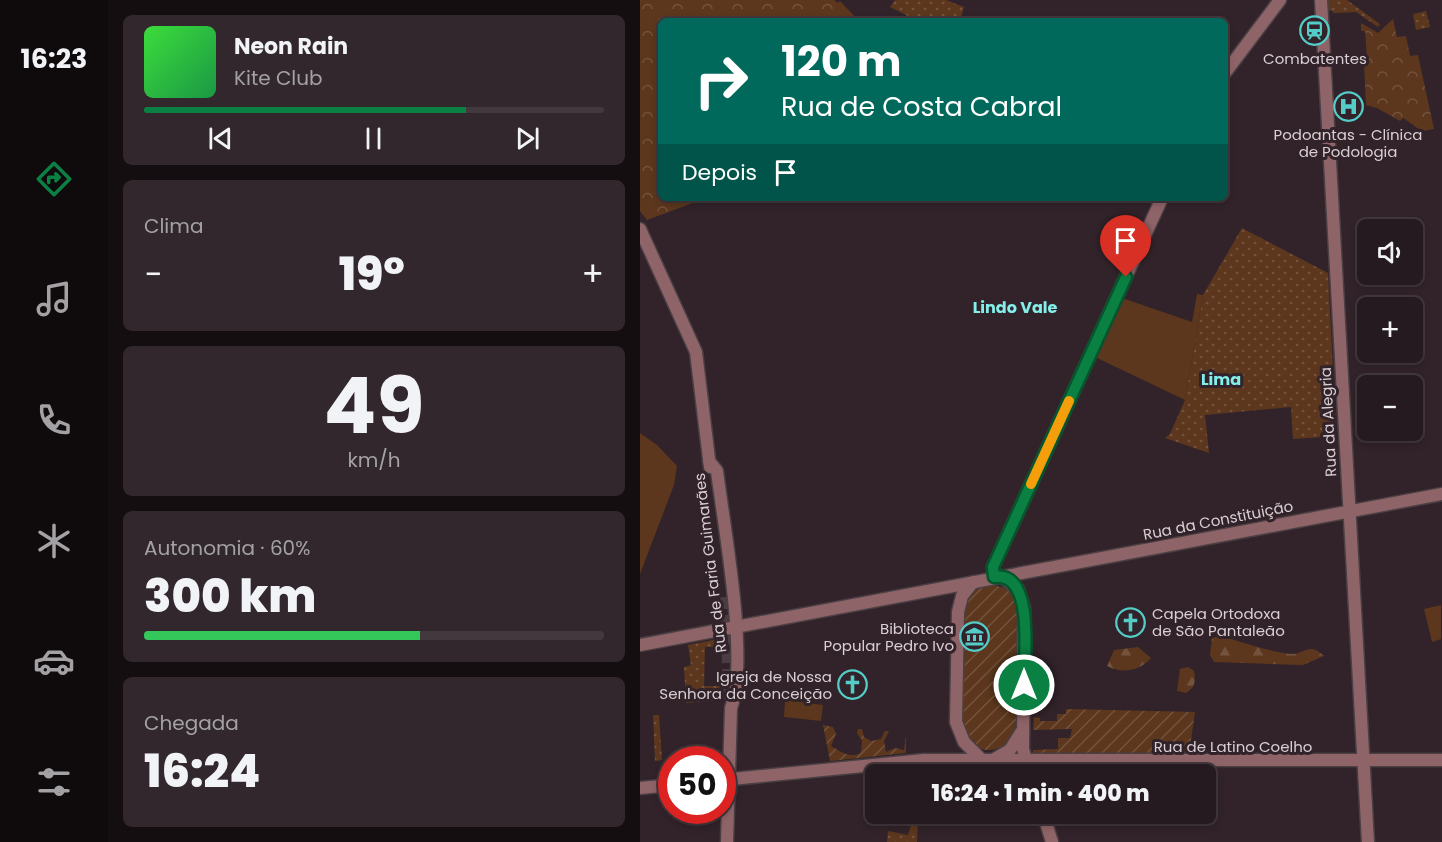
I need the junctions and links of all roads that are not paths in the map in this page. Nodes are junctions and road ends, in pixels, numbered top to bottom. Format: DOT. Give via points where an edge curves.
graph roads {
  1 [pos="1280,0"];
  2 [pos="1321,0"];
  3 [pos="1228,69"];
  4 [pos="1161,201"];
  5 [pos="641,231"];
  6 [pos="709,461"];
  7 [pos="1441,494"];
  8 [pos="1348,511"];
  9 [pos="997,577"];
  10 [pos="973,582"];
  11 [pos="726,597"];
  12 [pos="735,628"];
  13 [pos="640,645"];
  14 [pos="1024,727"];
  15 [pos="728,746"];
  16 [pos="987,760"];
  17 [pos="1363,760"];
  18 [pos="1441,760"];
  19 [pos="1025,761"];
  20 [pos="1026,764"];
  21 [pos="736,779"];
  22 [pos="658,786"];
  23 [pos="640,788"];
  24 [pos="726,824"];
  25 [pos="733,824"];
  26 [pos="1046,824"];
  27 [pos="727,842"];
  28 [pos="733,842"];
  29 [pos="1052,842"];
  30 [pos="1368,842"];
  1 -- 3 [label="main road"];
  2 -- 8 [label="main road, Rua da Alegria"];
  4 -- 9 [label="main road" via="993,567"];
  5 -- 6 [label="main road, Rua de Faria Guimarães" via="696,352"];
  6 -- 11 [label="main road, Rua de Faria Guimarães"];
  6 -- 12 [label="main road, Rua de Faria Guimarães" via="717,471"];
  7 -- 8 [label="main road, Rua da Constituição"];
  8 -- 9 [label="main road, Rua da Constituição"];
  8 -- 17 [label="main road, Rua da Alegria"];
  9 -- 10 [label="main road, Rua da Constituição"];
  9 -- 14 [label="main road" via="1017,588 1024,608"];
  10 -- 12 [label="main road"];
  10 -- 16 [label="main road" via="962,596 958,612 956,722 964,742"];
  12 -- 13 [label="main road"];
  12 -- 15 [label="main road, Rua de Faria Guimarães" via="737,687"];
  14 -- 16 [label="main road" via="1011,749"];
  14 -- 19 [label="main road"];
  16 -- 19 [label="main road, Rua de Latino Coelho"];
  16 -- 21 [label="main road, Rua de Latino Coelho"];
  17 -- 18 [label="main road, Rua de Latino Coelho"];
  17 -- 19 [label="main road, Rua de Latino Coelho"];
  17 -- 30 [label="main road, Rua da Alegria"];
  19 -- 20 [label="main road"];
  22 -- 23 [label="main road"];
  24 -- 27 [label="main road, Rua de Faria Guimarães"];
  25 -- 28 [label="main road"];
  26 -- 29 [label="main road"];
}
